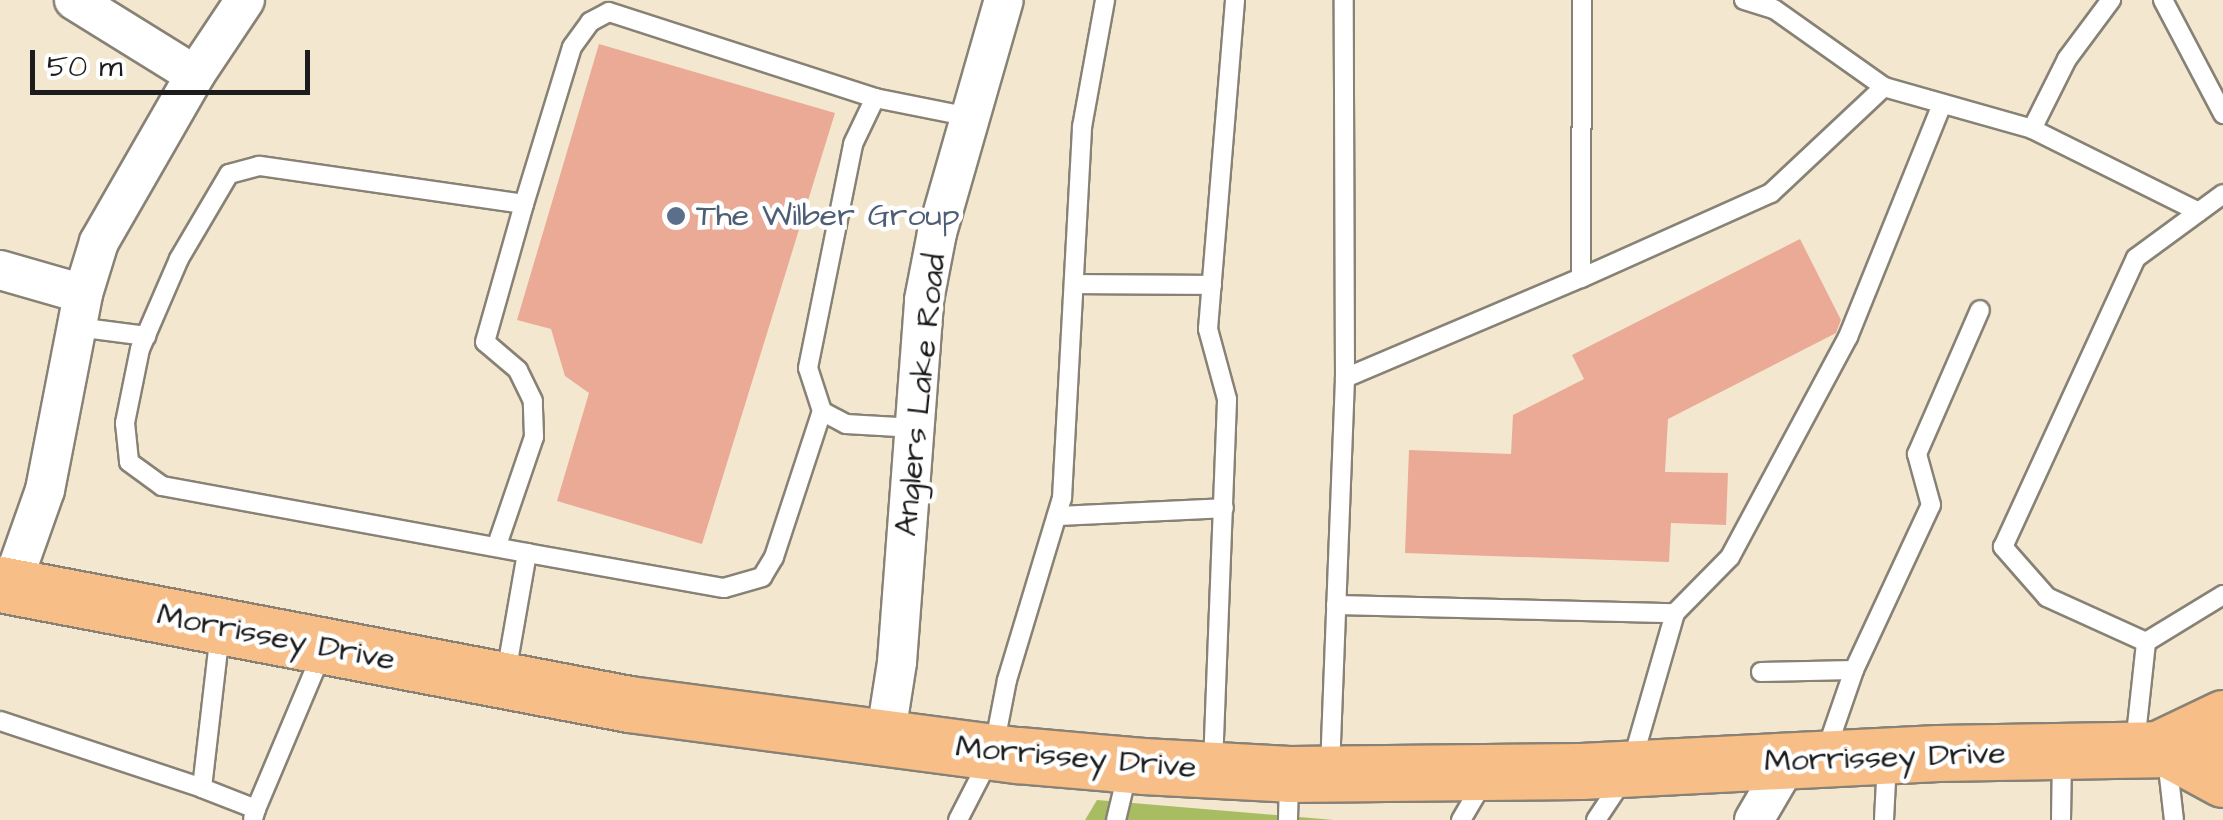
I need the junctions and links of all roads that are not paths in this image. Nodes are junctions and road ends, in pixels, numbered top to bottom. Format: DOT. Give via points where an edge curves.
graph roads {
  1 [pos="74,0"];
  2 [pos="245,0"];
  3 [pos="1004,0"];
  4 [pos="1105,0"];
  5 [pos="1235,0"];
  6 [pos="1344,0"];
  7 [pos="1582,0"];
  8 [pos="1744,0"];
  9 [pos="2111,0"];
  10 [pos="2163,0"];
  11 [pos="195,75"];
  12 [pos="1884,87"];
  13 [pos="875,98"];
  14 [pos="1942,104"];
  15 [pos="2223,114"];
  16 [pos="970,117"];
  17 [pos="2032,128"];
  18 [pos="2223,194"];
  19 [pos="524,204"];
  20 [pos="2199,212"];
  21 [pos="0,270"];
  22 [pos="1581,278"];
  23 [pos="1075,284"];
  24 [pos="1212,286"];
  25 [pos="80,310"];
  26 [pos="1980,310"];
  27 [pos="146,336"];
  28 [pos="1345,378"];
  29 [pos="822,410"];
  30 [pos="915,428"];
  31 [pos="1224,508"];
  32 [pos="1057,516"];
  33 [pos="497,545"];
  34 [pos="527,553"];
  35 [pos="5,586"];
  36 [pos="2223,595"];
  37 [pos="1336,604"];
  38 [pos="1675,613"];
  39 [pos="221,628"];
  40 [pos="2146,642"];
  41 [pos="324,649"];
  42 [pos="1854,670"];
  43 [pos="1761,672"];
  44 [pos="504,683"];
  45 [pos="2223,718"];
  46 [pos="0,721"];
  47 [pos="884,738"];
  48 [pos="2150,749"];
  49 [pos="993,752"];
  50 [pos="2062,752"];
  51 [pos="1887,758"];
  52 [pos="1806,762"];
  53 [pos="1129,765"];
  54 [pos="1213,770"];
  55 [pos="1630,770"];
  56 [pos="1489,772"];
  57 [pos="2223,779"];
  58 [pos="202,788"];
  59 [pos="1302,790"];
  60 [pos="254,815"];
  61 [pos="958,820"];
  62 [pos="1116,820"];
  63 [pos="1460,820"];
  64 [pos="1596,820"];
  65 [pos="1754,820"];
  66 [pos="1884,820"];
  67 [pos="2061,820"];
  68 [pos="2174,820"];
  1 -- 11 [label="street"];
  2 -- 11 [label="street"];
  3 -- 16 [label="street, Anglers Lake Road"];
  4 -- 23 [label="lane" via="1082,127"];
  5 -- 24 [label="lane"];
  6 -- 28 [label="lane"];
  7 -- 22 [label="lane"];
  8 -- 12 [label="lane" via="1774,9"];
  9 -- 17 [label="lane" via="2067,59"];
  10 -- 15 [label="lane"];
  11 -- 25 [label="street" via="99,242"];
  12 -- 14 [label="lane"];
  12 -- 22 [label="lane" via="1771,193"];
  13 -- 16 [label="lane"];
  13 -- 19 [label="lane" via="609,12 590,22 572,48"];
  13 -- 29 [label="lane" via="853,144 808,368"];
  14 -- 17 [label="lane"];
  14 -- 38 [label="lane" via="1848,337 1730,557"];
  16 -- 30 [label="street, Anglers Lake Road" via="924,300"];
  17 -- 20 [label="lane"];
  18 -- 20 [label="lane"];
  19 -- 27 [label="lane" via="258,166 229,174 179,259"];
  19 -- 33 [label="lane" via="485,342 518,370 533,400 534,437"];
  20 -- 40 [label="lane" via="2136,258 2003,547 2047,596"];
  21 -- 25 [label="street"];
  22 -- 28 [label="lane"];
  23 -- 24 [label="lane"];
  23 -- 32 [label="lane"];
  24 -- 31 [label="lane" via="1208,330 1227,400"];
  25 -- 27 [label="lane"];
  25 -- 35 [label="street" via="45,490"];
  26 -- 42 [label="lane" via="1917,454 1931,504"];
  27 -- 33 [label="lane" via="125,423 129,462 162,486"];
  28 -- 37 [label="lane"];
  29 -- 30 [label="lane" via="846,424"];
  29 -- 34 [label="lane" via="762,577 724,588"];
  30 -- 47 [label="street, Anglers Lake Road" via="897,662"];
  31 -- 32 [label="lane"];
  31 -- 54 [label="lane"];
  32 -- 49 [label="lane" via="1006,680"];
  33 -- 34 [label="lane"];
  34 -- 44 [label="lane"];
  35 -- 39 [label="main road, Morrissey Drive"];
  36 -- 40 [label="lane"];
  37 -- 38 [label="lane"];
  37 -- 59 [label="lane"];
  38 -- 55 [label="lane"];
  39 -- 41 [label="main road, Morrissey Drive"];
  39 -- 58 [label="lane"];
  40 -- 48 [label="lane"];
  41 -- 44 [label="main road, Morrissey Drive"];
  41 -- 60 [label="lane"];
  42 -- 43 [label="lane"];
  42 -- 52 [label="lane"];
  44 -- 47 [label="main road, Morrissey Drive"];
  45 -- 48 [label="main road, Morrissey Drive"];
  46 -- 58 [label="lane"];
  47 -- 49 [label="main road, Morrissey Drive"];
  48 -- 50 [label="main road, Morrissey Drive"];
  48 -- 57 [label="main road"];
  48 -- 68 [label="lane"];
  49 -- 53 [label="main road, Morrissey Drive"];
  49 -- 61 [label="lane"];
  50 -- 51 [label="main road, Morrissey Drive"];
  50 -- 67 [label="lane"];
  51 -- 52 [label="main road, Morrissey Drive"];
  51 -- 66 [label="lane"];
  52 -- 55 [label="main road, Morrissey Drive"];
  52 -- 65 [label="street"];
  53 -- 54 [label="main road, Morrissey Drive"];
  53 -- 62 [label="lane"];
  54 -- 59 [label="main road, Morrissey Drive"];
  55 -- 56 [label="main road, Morrissey Drive"];
  55 -- 64 [label="lane"];
  56 -- 59 [label="main road, Morrissey Drive"];
  56 -- 63 [label="lane"];
  58 -- 60 [label="lane"];
}
